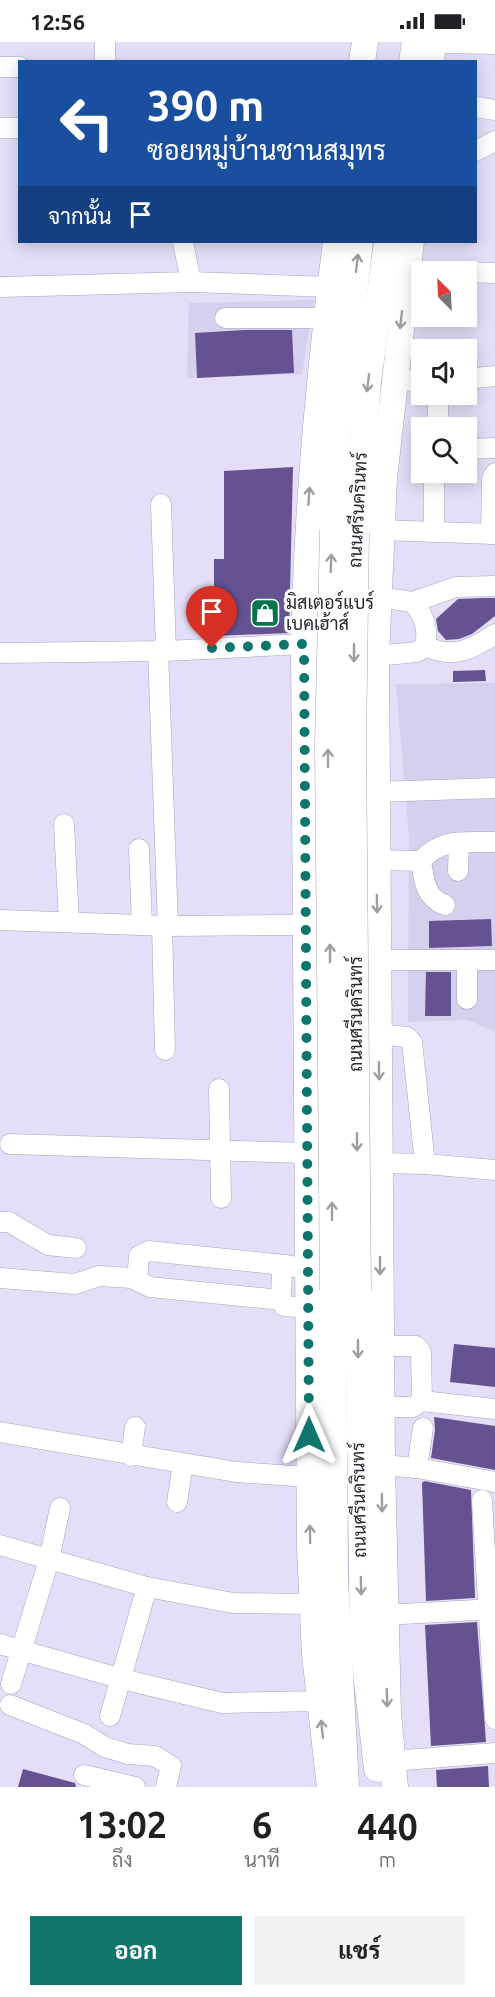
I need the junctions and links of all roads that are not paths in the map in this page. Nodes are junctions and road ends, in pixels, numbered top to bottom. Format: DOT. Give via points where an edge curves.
graph roads {
  1 [pos="105,42"];
  2 [pos="365,42"];
  3 [pos="382,42"];
  4 [pos="415,42"];
  5 [pos="433,42"];
  6 [pos="495,44"];
  7 [pos="105,60"];
  8 [pos="362,60"];
  9 [pos="380,60"];
  10 [pos="412,60"];
  11 [pos="431,60"];
  12 [pos="0,67"];
  13 [pos="18,67"];
  14 [pos="477,107"];
  15 [pos="495,110"];
  16 [pos="0,128"];
  17 [pos="18,128"];
  18 [pos="495,141"];
  19 [pos="477,150"];
  20 [pos="183,243"];
  21 [pos="336,243"];
  22 [pos="360,243"];
  23 [pos="387,243"];
  24 [pos="411,243"];
  25 [pos="413,261"];
  26 [pos="477,272"];
  27 [pos="495,273"];
  28 [pos="191,282"];
  29 [pos="0,287"];
  30 [pos="330,287"];
  31 [pos="411,289"];
  32 [pos="225,318"];
  33 [pos="326,318"];
  34 [pos="495,376"];
  35 [pos="477,378"];
  36 [pos="393,380"];
  37 [pos="411,381"];
  38 [pos="495,448"];
  39 [pos="477,449"];
  40 [pos="495,473"];
  41 [pos="434,483"];
  42 [pos="161,504"];
  43 [pos="357,531"];
  44 [pos="434,532"];
  45 [pos="493,534"];
  46 [pos="495,586"];
  47 [pos="377,597"];
  48 [pos="413,602"];
  49 [pos="495,634"];
  50 [pos="304,644"];
  51 [pos="425,646"];
  52 [pos="162,651"];
  53 [pos="0,653"];
  54 [pos="376,656"];
  55 [pos="495,788"];
  56 [pos="376,792"];
  57 [pos="64,824"];
  58 [pos="376,825"];
  59 [pos="304,827"];
  60 [pos="495,842"];
  61 [pos="459,843"];
  62 [pos="139,849"];
  63 [pos="376,860"];
  64 [pos="421,861"];
  65 [pos="458,871"];
  66 [pos="445,905"];
  67 [pos="0,920"];
  68 [pos="69,922"];
  69 [pos="142,925"];
  70 [pos="305,925"];
  71 [pos="165,926"];
  72 [pos="378,960"];
  73 [pos="467,960"];
  74 [pos="495,960"];
  75 [pos="467,999"];
  76 [pos="306,1015"];
  77 [pos="378,1024"];
  78 [pos="165,1050"];
  79 [pos="219,1089"];
  80 [pos="10,1144"];
  81 [pos="221,1150"];
  82 [pos="307,1153"];
  83 [pos="380,1163"];
  84 [pos="425,1164"];
  85 [pos="495,1170"];
  86 [pos="221,1198"];
  87 [pos="0,1222"];
  88 [pos="76,1248"];
  89 [pos="296,1267"];
  90 [pos="0,1278"];
  91 [pos="137,1280"];
  92 [pos="345,1290"];
  93 [pos="281,1300"];
  94 [pos="308,1308"];
  95 [pos="381,1346"];
  96 [pos="422,1401"];
  97 [pos="382,1407"];
  98 [pos="495,1409"];
  99 [pos="135,1427"];
  100 [pos="423,1428"];
  101 [pos="0,1432"];
  102 [pos="131,1456"];
  103 [pos="183,1464"];
  104 [pos="381,1465"];
  105 [pos="417,1468"];
  106 [pos="309,1477"];
  107 [pos="495,1482"];
  108 [pos="482,1500"];
  109 [pos="177,1502"];
  110 [pos="60,1508"];
  111 [pos="0,1545"];
  112 [pos="49,1560"];
  113 [pos="147,1587"];
  114 [pos="312,1604"];
  115 [pos="492,1609"];
  116 [pos="384,1616"];
  117 [pos="0,1644"];
  118 [pos="21,1649"];
  119 [pos="122,1679"];
  120 [pos="11,1684"];
  121 [pos="319,1701"];
  122 [pos="10,1705"];
  123 [pos="111,1716"];
  124 [pos="495,1719"];
  125 [pos="105,1747"];
  126 [pos="495,1753"];
  127 [pos="128,1754"];
  128 [pos="392,1761"];
  129 [pos="128,1785"];
  130 [pos="166,1787"];
  131 [pos="330,1787"];
  132 [pos="346,1787"];
  133 [pos="379,1787"];
  134 [pos="395,1787"];
  1 -- 7 [label="street"];
  2 -- 8 [label="main road"];
  3 -- 9 [label="main road"];
  4 -- 10 [label="main road"];
  5 -- 6 [label="street"];
  5 -- 11 [label="main road"];
  12 -- 13 [label="street"];
  14 -- 15 [label="street"];
  16 -- 17 [label="street"];
  18 -- 19 [label="street"];
  20 -- 28 [label="street"];
  21 -- 30 [label="main road"];
  43 -- 22 [label="main road, ถนนศรีนครินทร์, one-way" via="341,400"];
  23 -- 43 [label="main road, ถนนศรีนครินทร์, one-way" via="367,393"];
  24 -- 25 [label="main road, ถนนศรีนครินทร์"];
  26 -- 27 [label="street"];
  28 -- 29 [label="street"];
  28 -- 30 [label="street"];
  30 -- 33 [label="main road"];
  31 -- 36 [label="main road, ถนนศรีนครินทร์, one-way"];
  32 -- 33 [label="street"];
  50 -- 33 [label="main road, one-way" via="308,514"];
  34 -- 35 [label="street"];
  36 -- 37 [label="street"];
  36 -- 43 [label="main road, ถนนศรีนครินทร์"];
  38 -- 39 [label="street"];
  40 -- 45 [label="street"];
  41 -- 44 [label="street"];
  42 -- 52 [label="street"];
  43 -- 44 [label="street"];
  43 -- 47 [label="main road, ถนนศรีนครินทร์"];
  43 -- 92 [label="main road, ถนนศรีนครินทร์, bridge" via="328,746"];
  44 -- 45 [label="street"];
  46 -- 48 [label="street" via="456,587"];
  47 -- 48 [label="street"];
  47 -- 54 [label="main road, ถนนศรีนครินทร์, one-way"];
  48 -- 51 [label="street" via="423,616 428,634"];
  49 -- 51 [label="street" via="458,654 440,653"];
  50 -- 52 [label="street"];
  50 -- 59 [label="main road"];
  51 -- 54 [label="street" via="417,652"];
  52 -- 53 [label="street"];
  52 -- 71 [label="street"];
  54 -- 56 [label="main road, ถนนศรีนครินทร์"];
  55 -- 56 [label="street"];
  56 -- 58 [label="main road, ถนนศรีนครินทร์"];
  57 -- 68 [label="street"];
  58 -- 59 [label="main road" via="362,850 342,860 319,851"];
  58 -- 63 [label="main road, ถนนศรีนครินทร์"];
  59 -- 70 [label="main road"];
  60 -- 61 [label="street"];
  61 -- 64 [label="street" via="445,843"];
  61 -- 65 [label="street"];
  62 -- 69 [label="street"];
  63 -- 64 [label="street"];
  63 -- 72 [label="main road, ถนนศรีนครินทร์, one-way"];
  64 -- 66 [label="street" via="426,889 436,902"];
  67 -- 68 [label="street"];
  68 -- 69 [label="street"];
  69 -- 71 [label="street"];
  70 -- 71 [label="street"];
  70 -- 76 [label="main road"];
  71 -- 78 [label="street"];
  72 -- 73 [label="street"];
  72 -- 77 [label="main road, ถนนศรีนครินทร์"];
  73 -- 74 [label="street"];
  73 -- 75 [label="street"];
  76 -- 77 [label="main road" via="321,992 352,982 363,989"];
  76 -- 82 [label="main road"];
  77 -- 83 [label="main road, ถนนศรีนครินทร์, one-way"];
  77 -- 84 [label="street" via="407,1036 414,1047"];
  79 -- 81 [label="street"];
  80 -- 81 [label="street"];
  81 -- 82 [label="street"];
  81 -- 86 [label="street"];
  82 -- 89 [label="main road"];
  83 -- 84 [label="street"];
  83 -- 95 [label="main road, ถนนศรีนครินทร์, one-way"];
  84 -- 85 [label="street"];
  87 -- 88 [label="street" via="9,1222 48,1245"];
  89 -- 91 [label="street" via="149,1251 139,1256"];
  89 -- 93 [label="street"];
  89 -- 94 [label="main road"];
  90 -- 91 [label="street" via="75,1284 99,1276"];
  91 -- 93 [label="street" via="150,1287"];
  92 -- 132 [label="main road, ถนนศรีนครินทร์" via="335,1567"];
  92 -- 133 [label="main road, ถนนศรีนครินทร์, one-way" via="363,1645"];
  93 -- 94 [label="street" via="284,1306"];
  94 -- 106 [label="main road"];
  95 -- 96 [label="street" via="416,1346 421,1352"];
  95 -- 97 [label="main road, ถนนศรีนครินทร์"];
  96 -- 97 [label="street" via="413,1407"];
  96 -- 98 [label="street"];
  97 -- 104 [label="main road, ถนนศรีนครินทร์"];
  99 -- 102 [label="street"];
  100 -- 105 [label="street"];
  101 -- 102 [label="street"];
  102 -- 103 [label="street"];
  103 -- 106 [label="street"];
  103 -- 109 [label="street"];
  104 -- 105 [label="street"];
  104 -- 116 [label="main road, ถนนศรีนครินทร์, one-way"];
  105 -- 107 [label="street"];
  114 -- 106 [label="main road, one-way"];
  108 -- 115 [label="street"];
  110 -- 112 [label="street"];
  111 -- 112 [label="street"];
  112 -- 113 [label="street"];
  112 -- 118 [label="street"];
  113 -- 114 [label="street" via="233,1603"];
  113 -- 119 [label="street"];
  114 -- 121 [label="main road"];
  115 -- 116 [label="street"];
  115 -- 124 [label="street"];
  116 -- 128 [label="main road, ถนนศรีนครินทร์, one-way"];
  117 -- 118 [label="street"];
  118 -- 119 [label="street"];
  118 -- 120 [label="street"];
  119 -- 121 [label="street" via="222,1703"];
  119 -- 123 [label="street"];
  131 -- 121 [label="main road, one-way"];
  122 -- 125 [label="street" via="84,1734"];
  125 -- 127 [label="street"];
  125 -- 129 [label="street" via="89,1776"];
  126 -- 128 [label="street"];
  127 -- 129 [label="street"];
  127 -- 130 [label="street" via="155,1756 171,1766"];
  128 -- 134 [label="main road, ถนนศรีนครินทร์"];
}
